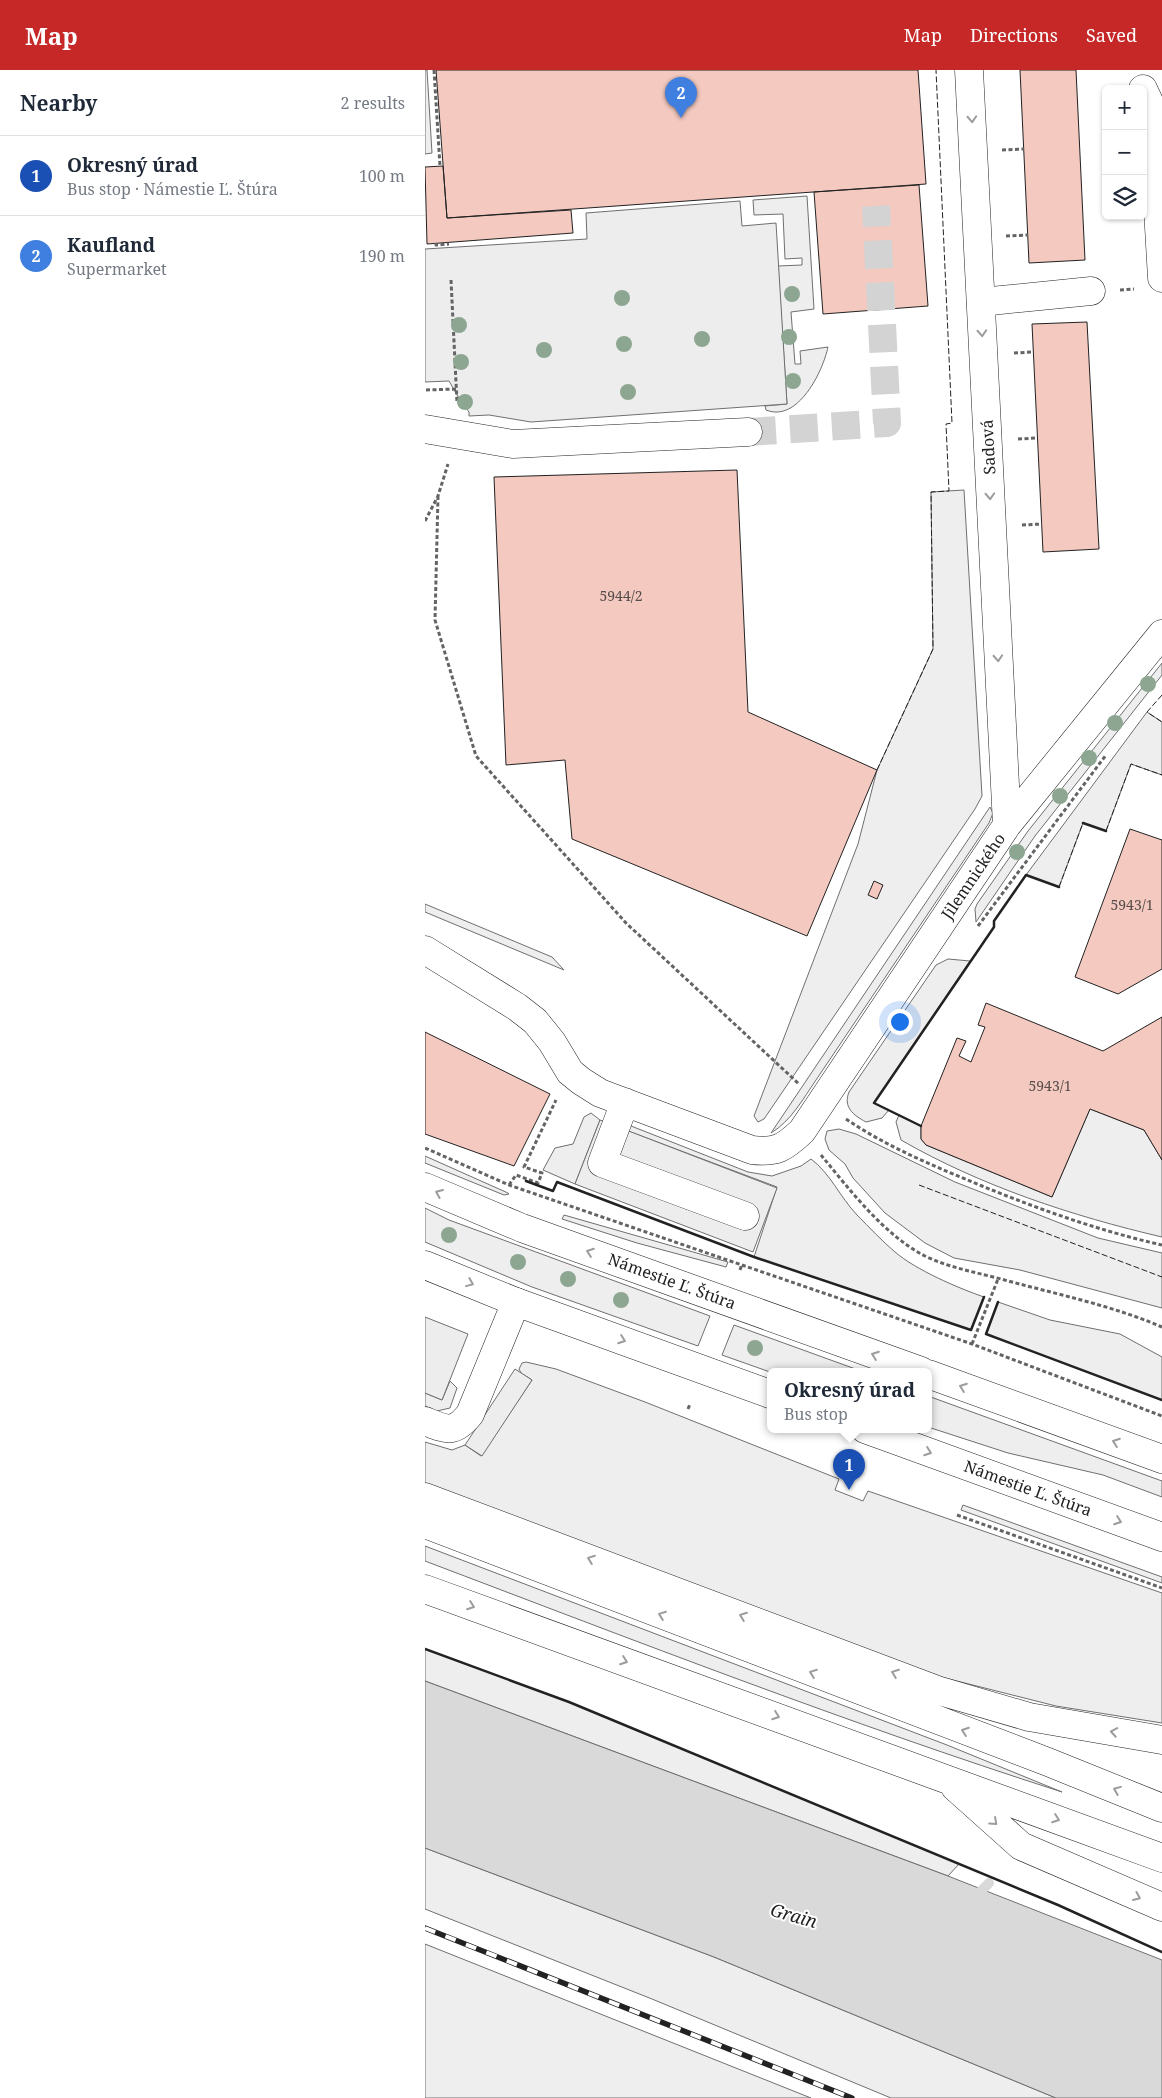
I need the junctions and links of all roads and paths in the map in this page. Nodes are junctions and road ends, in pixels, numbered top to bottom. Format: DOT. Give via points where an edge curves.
graph roads {
  1 [pos="434,70"];
  2 [pos="969,70"];
  3 [pos="1135,70"];
  4 [pos="1141,85"];
  5 [pos="1147,97"];
  6 [pos="1024,149"];
  7 [pos="998,151"];
  8 [pos="441,166"];
  9 [pos="1028,235"];
  10 [pos="1002,236"];
  11 [pos="436,243"];
  12 [pos="449,244"];
  13 [pos="1162,278"];
  14 [pos="451,280"];
  15 [pos="1091,291"];
  16 [pos="981,302"];
  17 [pos="1033,352"];
  18 [pos="1008,354"];
  19 [pos="456,388"];
  20 [pos="426,390"];
  21 [pos="457,411"];
  22 [pos="425,429"];
  23 [pos="747,432"];
  24 [pos="1037,438"];
  25 [pos="1012,439"];
  26 [pos="450,460"];
  27 [pos="438,496"];
  28 [pos="425,522"];
  29 [pos="1041,524"];
  30 [pos="1015,525"];
  31 [pos="1162,634"];
  32 [pos="1111,749"];
  33 [pos="1007,825"];
  34 [pos="977,928"];
  35 [pos="425,950"];
  36 [pos="570,1072"];
  37 [pos="625,1102"];
  38 [pos="822,1103"];
  39 [pos="802,1131"];
  40 [pos="425,1148"];
  41 [pos="509,1185"];
  42 [pos="425,1187"];
  43 [pos="745,1216"];
  44 [pos="1162,1245"];
  45 [pos="742,1264"];
  46 [pos="425,1265"];
  47 [pos="740,1270"];
  48 [pos="998,1279"];
  49 [pos="516,1302"];
  50 [pos="1162,1327"];
  51 [pos="972,1344"];
  52 [pos="913,1368"];
  53 [pos="932,1375"];
  54 [pos="767,1393"];
  55 [pos="690,1404"];
  56 [pos="688,1409"];
  57 [pos="1162,1416"];
  58 [pos="425,1421"];
  59 [pos="876,1433"];
  60 [pos="1162,1459"];
  61 [pos="425,1497"];
  62 [pos="957,1515"];
  63 [pos="425,1524"];
  64 [pos="1162,1537"];
  65 [pos="1162,1588"];
  66 [pos="425,1589"];
  67 [pos="1162,1740"];
  68 [pos="945,1777"];
  69 [pos="1162,1808"];
  70 [pos="1162,1858"];
  71 [pos="1162,1908"];
  1 -- 8 [label="path"];
  2 -- 16 [label="main road, Sadová, one-way"];
  3 -- 4 [label="main road"];
  5 -- 13 [label="main road" via="1152,108"];
  6 -- 7 [label="path"];
  9 -- 10 [label="path"];
  11 -- 12 [label="path"];
  14 -- 19 [label="path"];
  15 -- 16 [label="main road"];
  16 -- 33 [label="main road, Sadová, one-way"];
  17 -- 18 [label="path"];
  19 -- 20 [label="path"];
  19 -- 21 [label="path"];
  22 -- 23 [label="main road" via="513,444"];
  24 -- 25 [label="path"];
  26 -- 27 [label="path"];
  27 -- 28 [label="path"];
  27 -- 38 [label="path" via="435,620 476,756 626,923"];
  29 -- 30 [label="path"];
  31 -- 33 [label="main road, Jilemnického"];
  32 -- 34 [label="path"];
  33 -- 38 [label="main road, Jilemnického"];
  35 -- 36 [label="main road" via="535,1021"];
  36 -- 37 [label="main road" via="600,1093"];
  36 -- 41 [label="path" via="524,1167 542,1174 538,1183 516,1175"];
  37 -- 39 [label="main road" via="752,1150 770,1152 789,1144"];
  37 -- 43 [label="main road" via="602,1163"];
  38 -- 39 [label="main road, Jilemnického"];
  38 -- 44 [label="path" via="856,1125 957,1176 1109,1233"];
  39 -- 48 [label="path" via="856,1198 891,1231 923,1255 960,1271"];
  40 -- 41 [label="path"];
  41 -- 45 [label="path"];
  52 -- 42 [label="main road, Námestie Ľ. Štúra, one-way" via="522,1228"];
  45 -- 47 [label="path"];
  45 -- 51 [label="path"];
  46 -- 49 [label="main road, one-way"];
  48 -- 50 [label="path" via="1132,1314"];
  48 -- 51 [label="path"];
  49 -- 54 [label="main road, one-way"];
  49 -- 58 [label="main road" via="471,1414 463,1424 453,1429 446,1430"];
  51 -- 57 [label="path"];
  60 -- 53 [label="main road, one-way"];
  55 -- 56 [label="path"];
  59 -- 64 [label="main road, Námestie Ľ. Štúra, one-way"];
  67 -- 61 [label="main road, one-way" via="1029,1717 941,1690"];
  62 -- 65 [label="path"];
  69 -- 63 [label="main road, one-way"];
  66 -- 68 [label="main road, one-way"];
  68 -- 70 [label="main road, one-way"];
  68 -- 71 [label="main road, one-way" via="1021,1846"];
}
